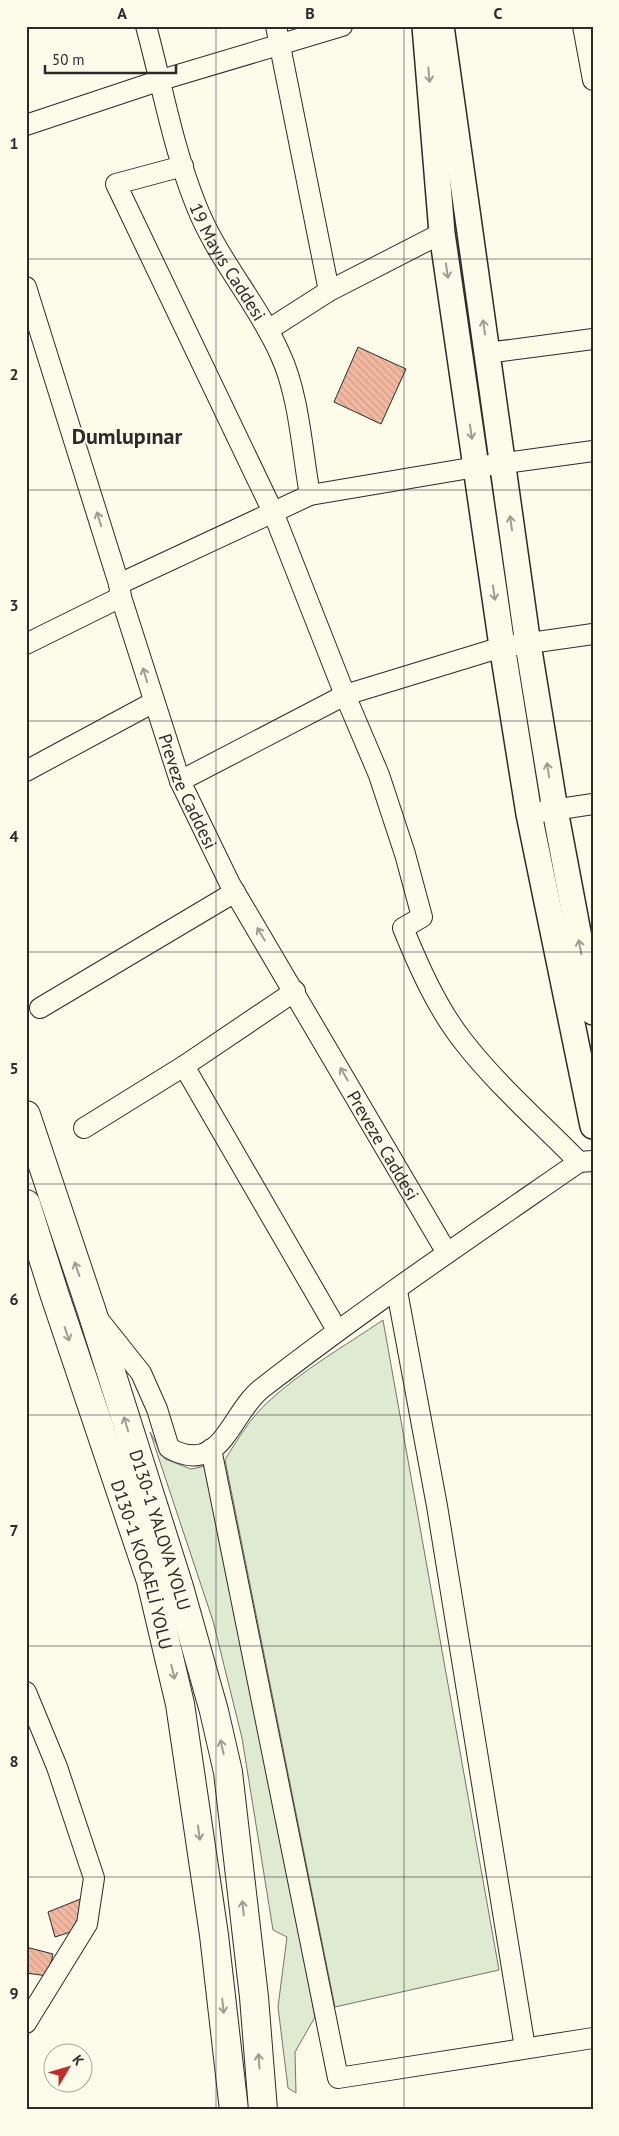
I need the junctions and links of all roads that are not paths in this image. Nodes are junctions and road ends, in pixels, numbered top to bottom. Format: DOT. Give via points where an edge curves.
graph roads {
  1 [pos="146,26"];
  2 [pos="342,26"];
  3 [pos="425,26"];
  4 [pos="441,26"];
  5 [pos="584,26"];
  6 [pos="278,35"];
  7 [pos="161,80"];
  8 [pos="593,80"];
  9 [pos="26,125"];
  10 [pos="183,166"];
  11 [pos="442,232"];
  12 [pos="328,291"];
  13 [pos="28,299"];
  14 [pos="268,330"];
  15 [pos="593,339"];
  16 [pos="487,353"];
  17 [pos="593,451"];
  18 [pos="503,463"];
  19 [pos="476,467"];
  20 [pos="310,495"];
  21 [pos="273,512"];
  22 [pos="120,590"];
  23 [pos="593,634"];
  24 [pos="528,643"];
  25 [pos="26,644"];
  26 [pos="502,647"];
  27 [pos="345,695"];
  28 [pos="154,702"];
  29 [pos="26,771"];
  30 [pos="180,781"];
  31 [pos="593,804"];
  32 [pos="554,810"];
  33 [pos="529,814"];
  34 [pos="235,892"];
  35 [pos="295,991"];
  36 [pos="40,1008"];
  37 [pos="593,1012"];
  38 [pos="184,1066"];
  39 [pos="589,1085"];
  40 [pos="26,1115"];
  41 [pos="593,1126"];
  42 [pos="84,1128"];
  43 [pos="586,1162"];
  44 [pos="26,1204"];
  45 [pos="447,1253"];
  46 [pos="397,1291"];
  47 [pos="91,1309"];
  48 [pos="337,1330"];
  49 [pos="211,1449"];
  50 [pos="26,1692"];
  51 [pos="32,1997"];
  52 [pos="26,2023"];
  53 [pos="593,2038"];
  54 [pos="525,2048"];
  55 [pos="234,2110"];
  56 [pos="263,2110"];
  1 -- 7 [label="street, 19 Mayıs Caddesi"];
  2 -- 6 [label="street"];
  3 -- 11 [label="main road, one-way"];
  16 -- 4 [label="main road, one-way"];
  5 -- 8 [label="street"];
  6 -- 7 [label="street"];
  6 -- 12 [label="street"];
  7 -- 9 [label="street"];
  7 -- 10 [label="street, 19 Mayıs Caddesi"];
  10 -- 14 [label="street, 19 Mayıs Caddesi" via="207,231"];
  10 -- 21 [label="street" via="116,184"];
  11 -- 12 [label="street"];
  11 -- 19 [label="main road, one-way"];
  12 -- 14 [label="street"];
  22 -- 13 [label="street, Preveze Caddesi, one-way"];
  14 -- 20 [label="street, 19 Mayıs Caddesi" via="281,355 292,394"];
  15 -- 16 [label="street"];
  16 -- 18 [label="main road"];
  17 -- 18 [label="street"];
  18 -- 19 [label="street"];
  24 -- 18 [label="main road, one-way"];
  19 -- 20 [label="street"];
  19 -- 26 [label="main road, one-way"];
  20 -- 21 [label="street"];
  21 -- 22 [label="street"];
  21 -- 27 [label="street"];
  22 -- 25 [label="street"];
  28 -- 22 [label="street, Preveze Caddesi, one-way"];
  23 -- 24 [label="street"];
  24 -- 26 [label="street"];
  32 -- 24 [label="main road, one-way"];
  26 -- 27 [label="street"];
  26 -- 33 [label="main road"];
  27 -- 30 [label="street"];
  27 -- 43 [label="street" via="379,775 405,854 422,917 402,928 420,970 462,1040 481,1062"];
  28 -- 29 [label="street"];
  28 -- 30 [label="street, Preveze Caddesi"];
  30 -- 34 [label="street, Preveze Caddesi"];
  31 -- 32 [label="street"];
  32 -- 33 [label="street"];
  37 -- 32 [label="main road, one-way"];
  33 -- 39 [label="main road"];
  35 -- 34 [label="street, Preveze Caddesi, one-way"];
  34 -- 36 [label="street"];
  35 -- 38 [label="street"];
  45 -- 35 [label="street, Preveze Caddesi, one-way"];
  38 -- 42 [label="street"];
  38 -- 48 [label="street"];
  39 -- 41 [label="main road"];
  47 -- 40 [label="highway, D130-1 YALOVA YOLU, one-way"];
  43 -- 45 [label="street"];
  44 -- 55 [label="highway, D130-1 KOCAELİ YOLU, one-way" via="151,1581 180,1704 216,1946"];
  45 -- 46 [label="street"];
  46 -- 48 [label="street"];
  46 -- 54 [label="street" via="437,1506"];
  47 -- 49 [label="street" via="141,1373 169,1448 184,1456 203,1455"];
  56 -- 47 [label="highway, D130-1 YALOVA YOLU, one-way" via="254,1997 228,1772 182,1596"];
  48 -- 49 [label="street" via="253,1396 221,1443"];
  49 -- 54 [label="street" via="338,2078"];
  50 -- 51 [label="street" via="57,1767 94,1878 86,1924"];
  51 -- 52 [label="street"];
  53 -- 54 [label="street"];
}
